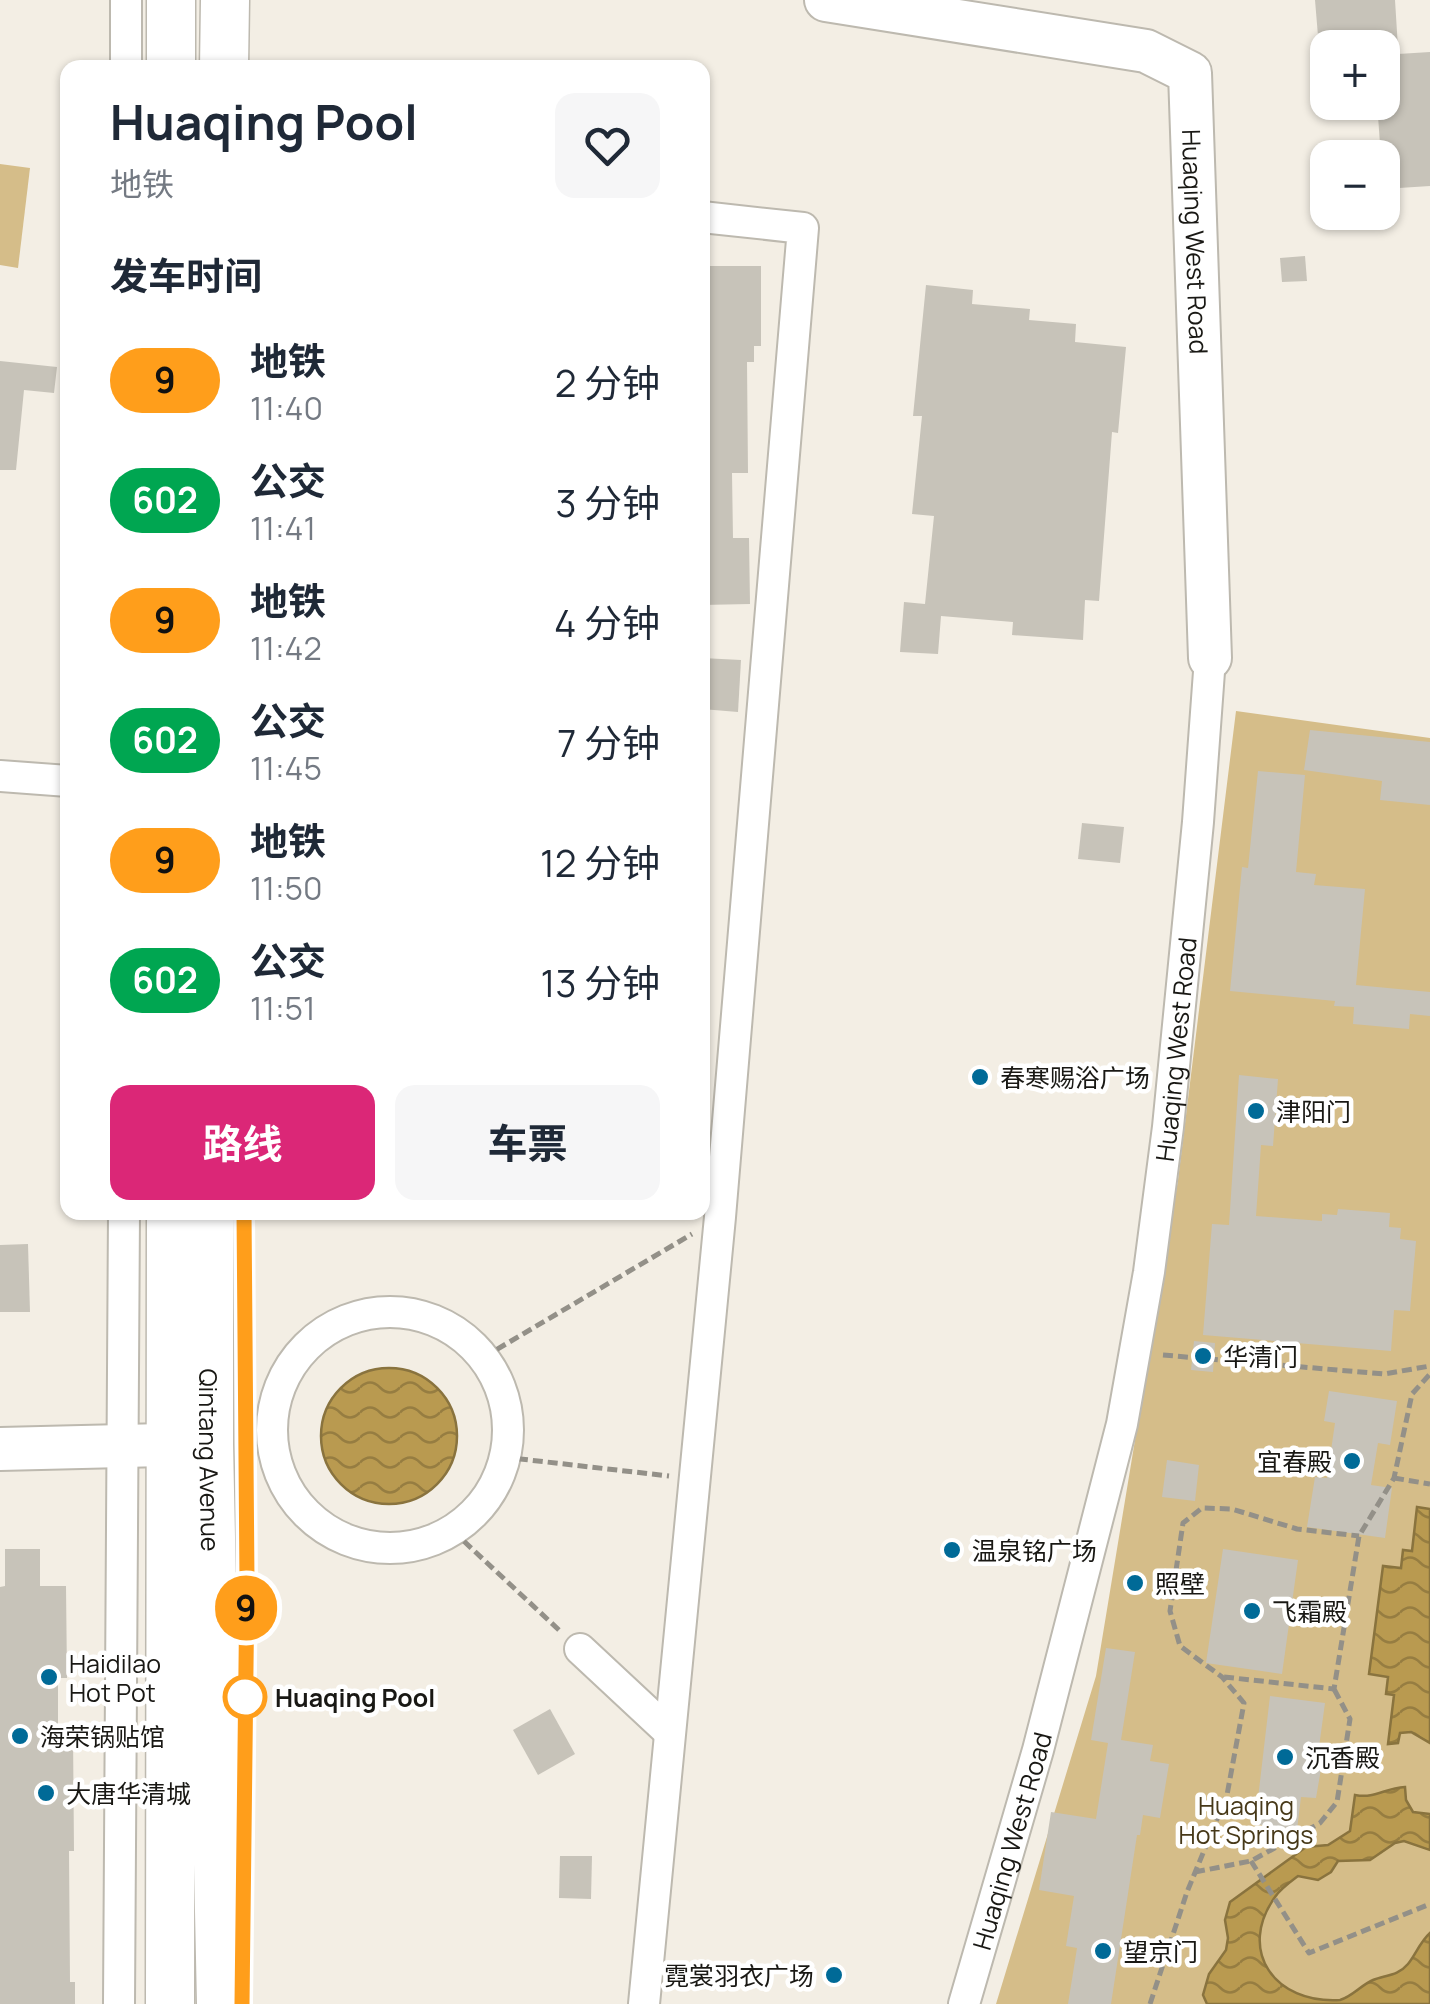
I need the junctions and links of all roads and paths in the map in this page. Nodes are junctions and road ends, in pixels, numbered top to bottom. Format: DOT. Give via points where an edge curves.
graph roads {
  1 [pos="126,0"];
  2 [pos="171,0"];
  3 [pos="225,0"];
  4 [pos="826,0"];
  5 [pos="126,60"];
  6 [pos="171,60"];
  7 [pos="224,60"];
  8 [pos="710,217"];
  9 [pos="1210,658"];
  10 [pos="0,776"];
  11 [pos="60,780"];
  12 [pos="720,1217"];
  13 [pos="124,1220"];
  14 [pos="172,1220"];
  15 [pos="207,1220"];
  16 [pos="1135,1352"];
  17 [pos="484,1357"];
  18 [pos="1430,1370"];
  19 [pos="190,1444"];
  20 [pos="122,1445"];
  21 [pos="0,1449"];
  22 [pos="503,1457"];
  23 [pos="1394,1478"];
  24 [pos="695,1480"];
  25 [pos="1430,1484"];
  26 [pos="452,1531"];
  27 [pos="1359,1536"];
  28 [pos="580,1649"];
  29 [pos="1222,1676"];
  30 [pos="1334,1689"];
  31 [pos="669,1732"];
  32 [pos="1251,1861"];
  33 [pos="1195,1872"];
  34 [pos="1430,1904"];
  35 [pos="119,2004"];
  36 [pos="170,2004"];
  37 [pos="221,2004"];
  38 [pos="644,2004"];
  39 [pos="964,2004"];
  40 [pos="1150,2004"];
  1 -- 5 [label="street"];
  2 -- 6 [label="main road"];
  3 -- 7 [label="main road"];
  4 -- 9 [label="street, Huaqing West Road" via="1146,51 1190,73"];
  8 -- 12 [label="street" via="803,228"];
  9 -- 16 [label="street, Huaqing West Road" via="1168,1128"];
  10 -- 11 [label="street"];
  12 -- 17 [label="path"];
  12 -- 24 [label="street"];
  13 -- 20 [label="street"];
  14 -- 19 [label="main road, Qintang Avenue"];
  15 -- 19 [label="main road, Qintang Avenue"];
  16 -- 18 [label="path" via="1384,1374"];
  16 -- 39 [label="street, Huaqing West Road" via="1038,1750"];
  17 -- 22 [label="street" via="502,1394 508,1434"];
  17 -- 26 [label="street" via="454,1330 416,1314 375,1312 336,1324 304,1348 281,1382 271,1422 275,1459 289,1493 314,1521 346,1540 382,1548 419,1545"];
  18 -- 23 [label="path" via="1412,1394"];
  19 -- 20 [label="street"];
  19 -- 36 [label="main road, Qintang Avenue"];
  19 -- 37 [label="main road, Qintang Avenue"];
  20 -- 21 [label="street"];
  20 -- 35 [label="street"];
  22 -- 24 [label="path"];
  22 -- 26 [label="street" via="480,1506"];
  23 -- 25 [label="path"];
  23 -- 27 [label="path"];
  24 -- 31 [label="street"];
  26 -- 28 [label="path"];
  27 -- 29 [label="path" via="1296,1529 1232,1510 1202,1508 1184,1523 1170,1611 1180,1646"];
  27 -- 30 [label="path"];
  28 -- 31 [label="street"];
  29 -- 30 [label="path"];
  29 -- 33 [label="path" via="1244,1703 1227,1795"];
  30 -- 32 [label="path" via="1350,1719 1337,1802 1320,1822"];
  31 -- 38 [label="street"];
  32 -- 33 [label="path"];
  32 -- 34 [label="path" via="1308,1953"];
  33 -- 40 [label="path"];
}
